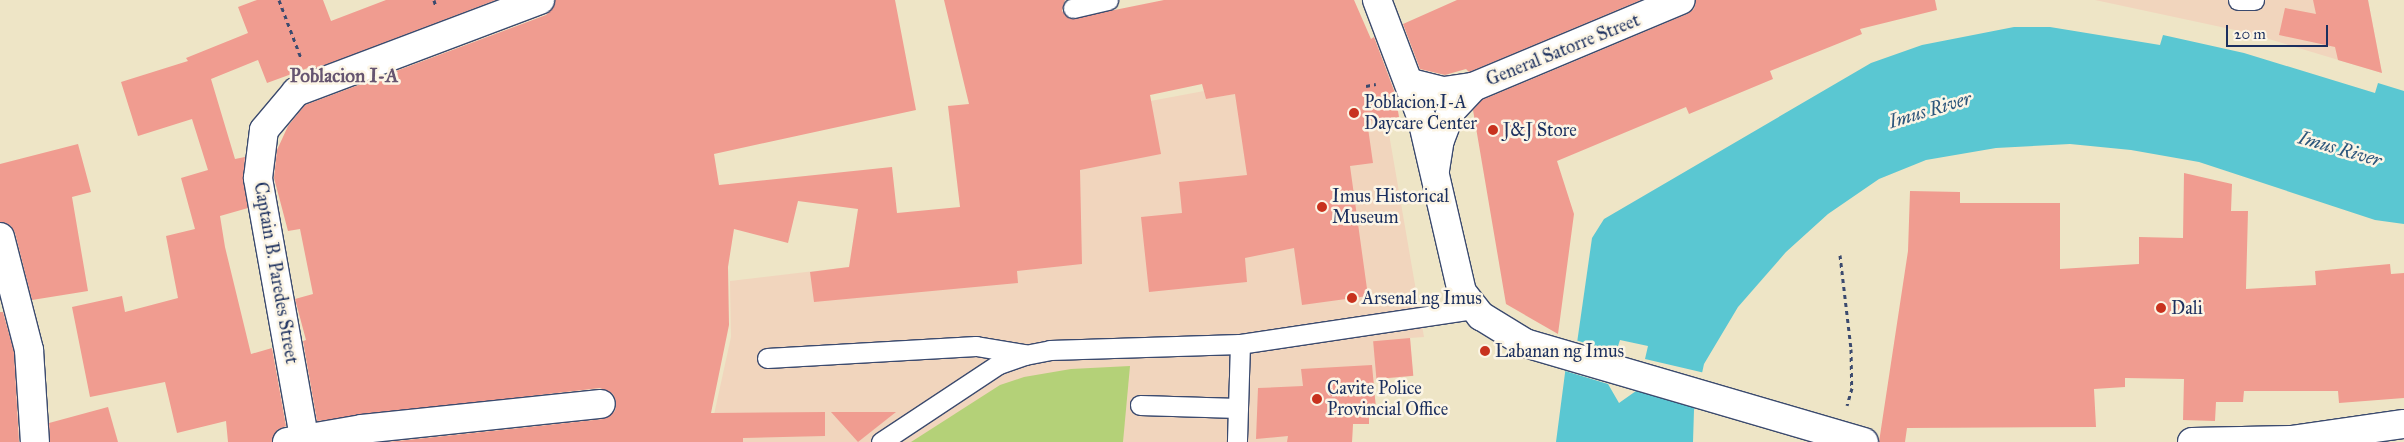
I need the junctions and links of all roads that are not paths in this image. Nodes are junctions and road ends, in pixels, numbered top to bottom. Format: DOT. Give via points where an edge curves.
graph roads {
  1 [pos="540,0"];
  2 [pos="1108,0"];
  3 [pos="1377,0"];
  4 [pos="1681,0"];
  5 [pos="2238,0"];
  6 [pos="2254,0"];
  7 [pos="1073,8"];
  8 [pos="1411,83"];
  9 [pos="1473,87"];
  10 [pos="1435,170"];
  11 [pos="0,238"];
  12 [pos="1475,309"];
  13 [pos="1240,344"];
  14 [pos="1025,354"];
  15 [pos="767,358"];
  16 [pos="602,404"];
  17 [pos="1140,405"];
  18 [pos="1238,408"];
  19 [pos="2404,424"];
  20 [pos="1851,438"];
  21 [pos="295,440"];
  22 [pos="2243,441"];
  23 [pos="35,442"];
  24 [pos="881,442"];
  25 [pos="1236,442"];
  26 [pos="2192,442"];
  1 -- 21 [label="street, Captain B. Paredes Street" via="296,92 264,130 258,178"];
  2 -- 7 [label="lane"];
  3 -- 8 [label="street"];
  4 -- 9 [label="street, General Satorre Street"];
  5 -- 6 [label="lane"];
  8 -- 9 [label="street, General Satorre Street" via="1444,91"];
  8 -- 10 [label="street"];
  9 -- 10 [label="street, General Satorre Street" via="1451,111"];
  10 -- 12 [label="street" via="1462,292"];
  11 -- 23 [label="street" via="29,350"];
  12 -- 13 [label="lane"];
  12 -- 20 [label="street" via="1490,324 1525,343"];
  13 -- 14 [label="lane" via="1050,350"];
  13 -- 18 [label="lane"];
  14 -- 15 [label="lane" via="976,346"];
  14 -- 24 [label="lane" via="999,364"];
  16 -- 21 [label="street"];
  17 -- 18 [label="lane"];
  18 -- 25 [label="lane"];
  19 -- 22 [label="street" via="2291,440"];
  22 -- 26 [label="street"];
}
